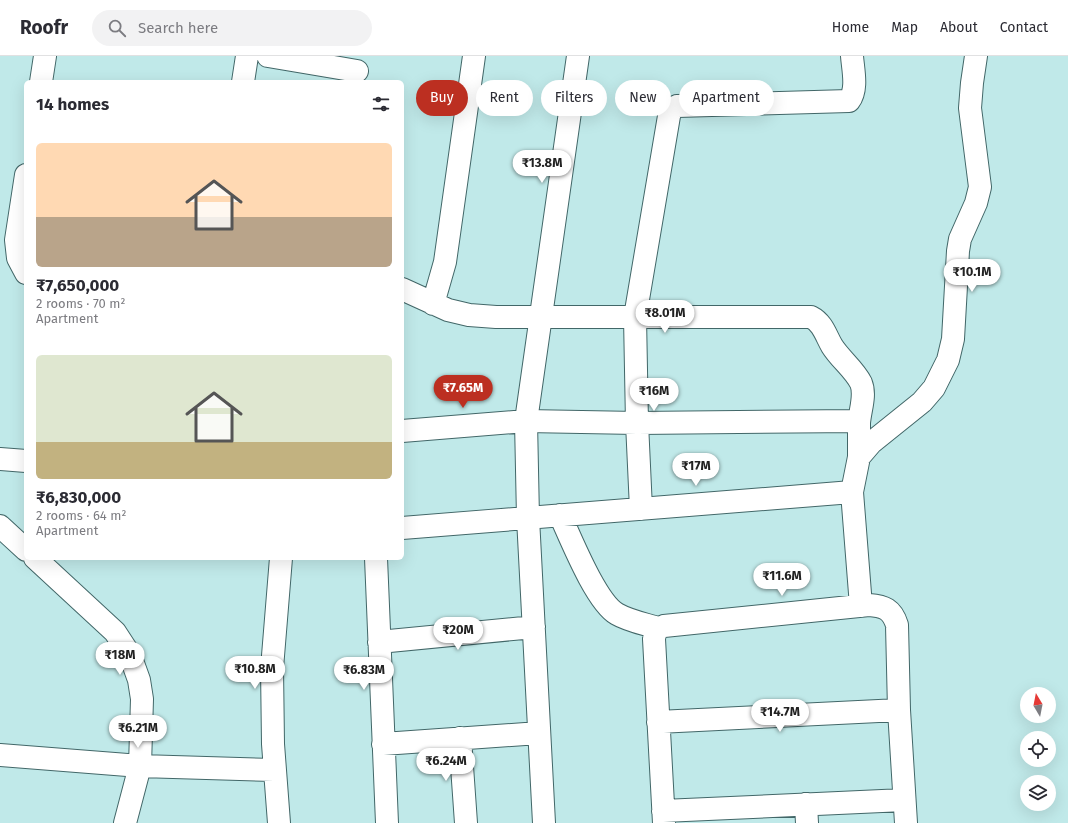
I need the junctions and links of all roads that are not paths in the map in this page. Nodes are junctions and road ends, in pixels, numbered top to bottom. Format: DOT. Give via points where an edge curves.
graph roads {
  1 [pos="45,56"];
  2 [pos="247,56"];
  3 [pos="268,56"];
  4 [pos="474,56"];
  5 [pos="578,56"];
  6 [pos="852,56"];
  7 [pos="976,56"];
  8 [pos="358,70"];
  9 [pos="41,80"];
  10 [pos="243,80"];
  11 [pos="24,188"];
  12 [pos="24,269"];
  13 [pos="404,290"];
  14 [pos="434,304"];
  15 [pos="540,317"];
  16 [pos="635,317"];
  17 [pos="526,421"];
  18 [pos="859,421"];
  19 [pos="637,423"];
  20 [pos="404,430"];
  21 [pos="859,457"];
  22 [pos="0,459"];
  23 [pos="24,461"];
  24 [pos="852,492"];
  25 [pos="641,509"];
  26 [pos="560,515"];
  27 [pos="528,518"];
  28 [pos="0,526"];
  29 [pos="404,528"];
  30 [pos="24,548"];
  31 [pos="37,560"];
  32 [pos="281,560"];
  33 [pos="376,560"];
  34 [pos="861,606"];
  35 [pos="534,627"];
  36 [pos="658,628"];
  37 [pos="379,642"];
  38 [pos="899,710"];
  39 [pos="658,722"];
  40 [pos="540,732"];
  41 [pos="460,738"];
  42 [pos="383,744"];
  43 [pos="0,755"];
  44 [pos="140,766"];
  45 [pos="274,770"];
  46 [pos="904,800"];
  47 [pos="807,814"];
  48 [pos="664,817"];
  49 [pos="125,823"];
  50 [pos="278,823"];
  51 [pos="387,823"];
  52 [pos="466,823"];
  53 [pos="544,823"];
  54 [pos="906,823"];
  1 -- 9 [label="street"];
  2 -- 10 [label="street"];
  3 -- 8 [label="street"];
  4 -- 14 [label="street" via="445,262"];
  5 -- 15 [label="street"];
  6 -- 16 [label="street" via="854,88 849,101 677,106 671,109"];
  7 -- 21 [label="street" via="970,108 980,187 976,203 960,239 948,360 934,388 922,402 871,443"];
  11 -- 12 [label="street" via="16,240 18,258"];
  13 -- 14 [label="street"];
  14 -- 15 [label="street" via="469,315"];
  15 -- 16 [label="street"];
  15 -- 17 [label="street"];
  16 -- 18 [label="street" via="816,319 839,356 862,385"];
  16 -- 19 [label="street"];
  17 -- 19 [label="street"];
  17 -- 20 [label="street"];
  17 -- 27 [label="street"];
  18 -- 19 [label="street"];
  18 -- 21 [label="street"];
  19 -- 25 [label="street"];
  21 -- 24 [label="street"];
  22 -- 23 [label="street"];
  24 -- 25 [label="street"];
  24 -- 34 [label="street"];
  25 -- 26 [label="street"];
  26 -- 27 [label="street"];
  26 -- 36 [label="street" via="605,604 616,614"];
  27 -- 29 [label="street"];
  27 -- 35 [label="street"];
  28 -- 30 [label="street"];
  31 -- 44 [label="street" via="115,632 130,654 142,699"];
  32 -- 45 [label="street" via="272,668"];
  33 -- 37 [label="street"];
  34 -- 36 [label="street"];
  34 -- 38 [label="street" via="881,606 894,616 897,625"];
  35 -- 37 [label="street"];
  35 -- 40 [label="street"];
  36 -- 39 [label="street" via="654,639"];
  37 -- 42 [label="street"];
  38 -- 39 [label="street"];
  38 -- 46 [label="street"];
  39 -- 48 [label="street"];
  40 -- 41 [label="street"];
  40 -- 53 [label="street"];
  41 -- 42 [label="street"];
  41 -- 52 [label="street"];
  42 -- 51 [label="street"];
  43 -- 44 [label="street"];
  44 -- 45 [label="street"];
  44 -- 49 [label="street"];
  45 -- 50 [label="street"];
  46 -- 47 [label="street"];
  46 -- 54 [label="street"];
  47 -- 48 [label="street"];
}
